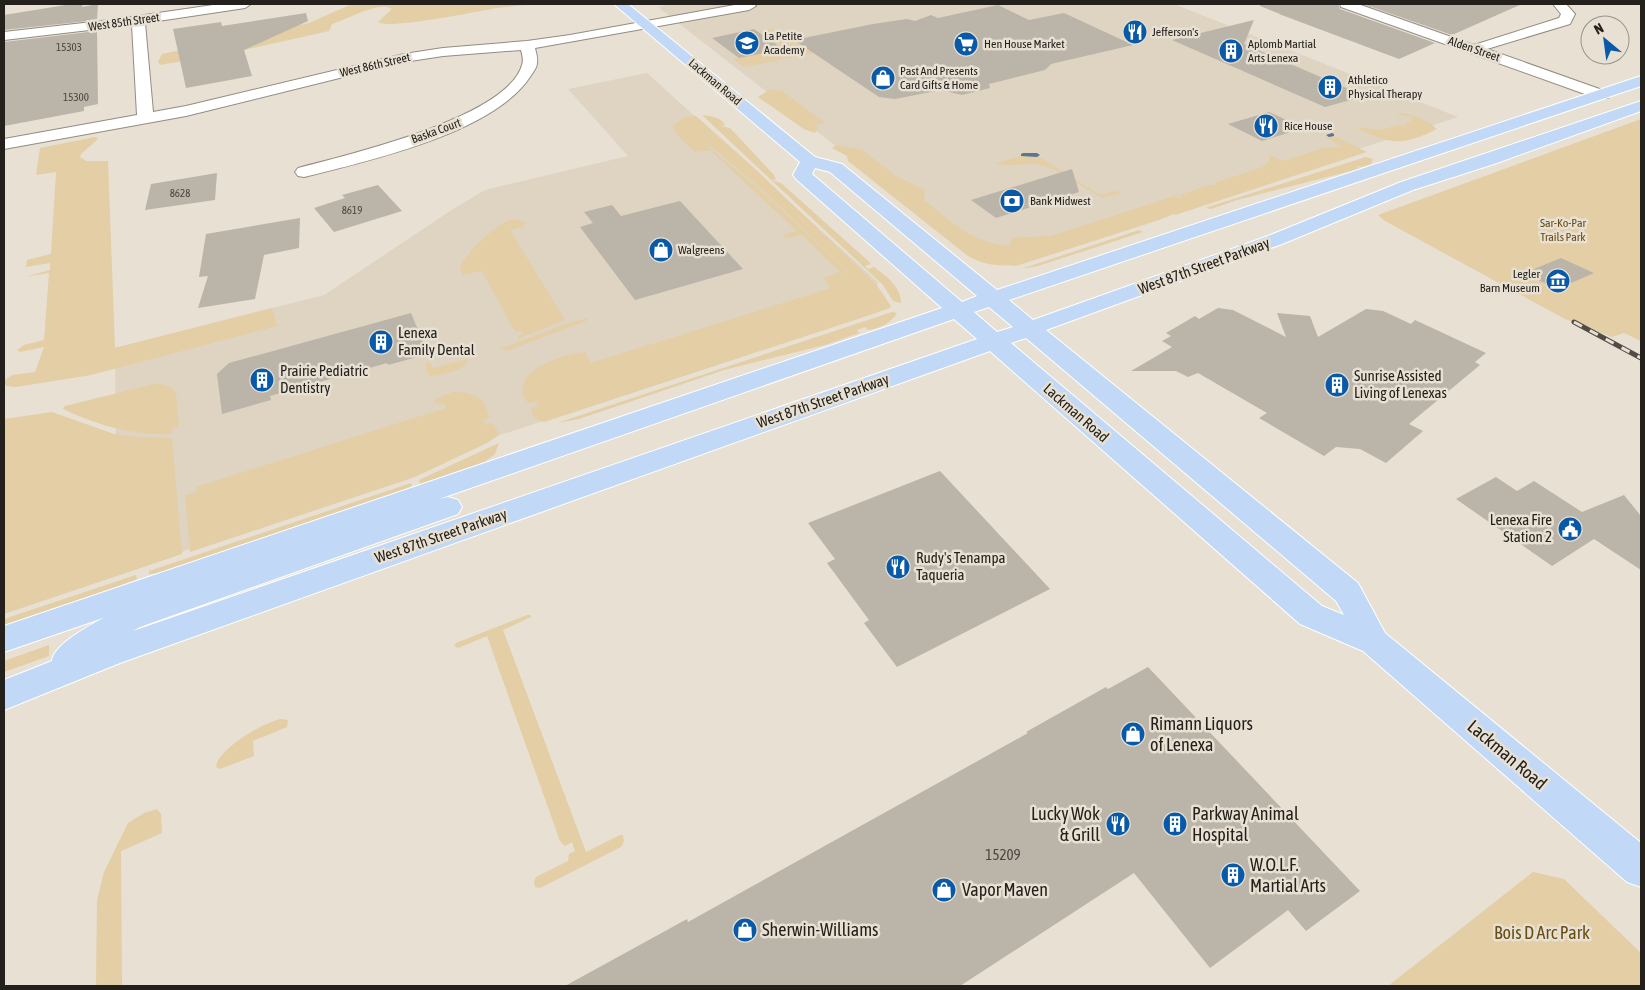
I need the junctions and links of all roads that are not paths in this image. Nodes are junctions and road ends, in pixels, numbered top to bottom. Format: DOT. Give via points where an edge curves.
graph roads {
  1 [pos="245,4"];
  2 [pos="620,4"];
  3 [pos="1346,4"];
  4 [pos="1559,4"];
  5 [pos="749,6"];
  6 [pos="138,20"];
  7 [pos="646,25"];
  8 [pos="4,36"];
  9 [pos="527,45"];
  10 [pos="1474,49"];
  11 [pos="1641,81"];
  12 [pos="1602,95"];
  13 [pos="1641,106"];
  14 [pos="145,118"];
  15 [pos="4,144"];
  16 [pos="809,161"];
  17 [pos="304,172"];
  18 [pos="993,298"];
  19 [pos="958,310"];
  20 [pos="1029,328"];
  21 [pos="993,341"];
  22 [pos="534,457"];
  23 [pos="4,639"];
  24 [pos="1374,642"];
  25 [pos="34,684"];
  26 [pos="4,695"];
  27 [pos="1641,868"];
  1 -- 6 [label="street, West 85th Street"];
  2 -- 7 [label="main road, Lackman Road"];
  3 -- 10 [label="street, Alden Street"];
  4 -- 10 [label="street" via="1568,14 1565,21"];
  5 -- 7 [label="street, West 86th Street"];
  6 -- 8 [label="street, West 85th Street"];
  6 -- 14 [label="street"];
  7 -- 9 [label="street, West 86th Street"];
  7 -- 16 [label="main road, Lackman Road"];
  9 -- 14 [label="street, West 86th Street" via="404,58"];
  9 -- 17 [label="street, Baska Court" via="530,65 525,75 514,88 483,111 440,131"];
  10 -- 12 [label="street, Alden Street"];
  11 -- 12 [label="main road"];
  12 -- 18 [label="main road"];
  13 -- 20 [label="main road, West 87th Street Parkway" via="1407,186 1276,240"];
  14 -- 15 [label="street, West 86th Street"];
  16 -- 18 [label="main road, Lackman Road" via="836,168"];
  16 -- 19 [label="main road, Lackman Road" via="802,175"];
  18 -- 19 [label="main road"];
  18 -- 20 [label="main road, Lackman Road"];
  19 -- 21 [label="main road, Lackman Road"];
  19 -- 22 [label="main road"];
  20 -- 21 [label="main road, West 87th Street Parkway"];
  20 -- 24 [label="main road, Lackman Road" via="1347,592"];
  21 -- 24 [label="main road, Lackman Road" via="1311,615"];
  21 -- 25 [label="main road, West 87th Street Parkway" via="109,653"];
  22 -- 23 [label="main road"];
  22 -- 25 [label="main road" via="539,472 528,479 129,618 98,636"];
  24 -- 27 [label="main road, Lackman Road"];
  25 -- 26 [label="main road, West 87th Street Parkway"];
}
